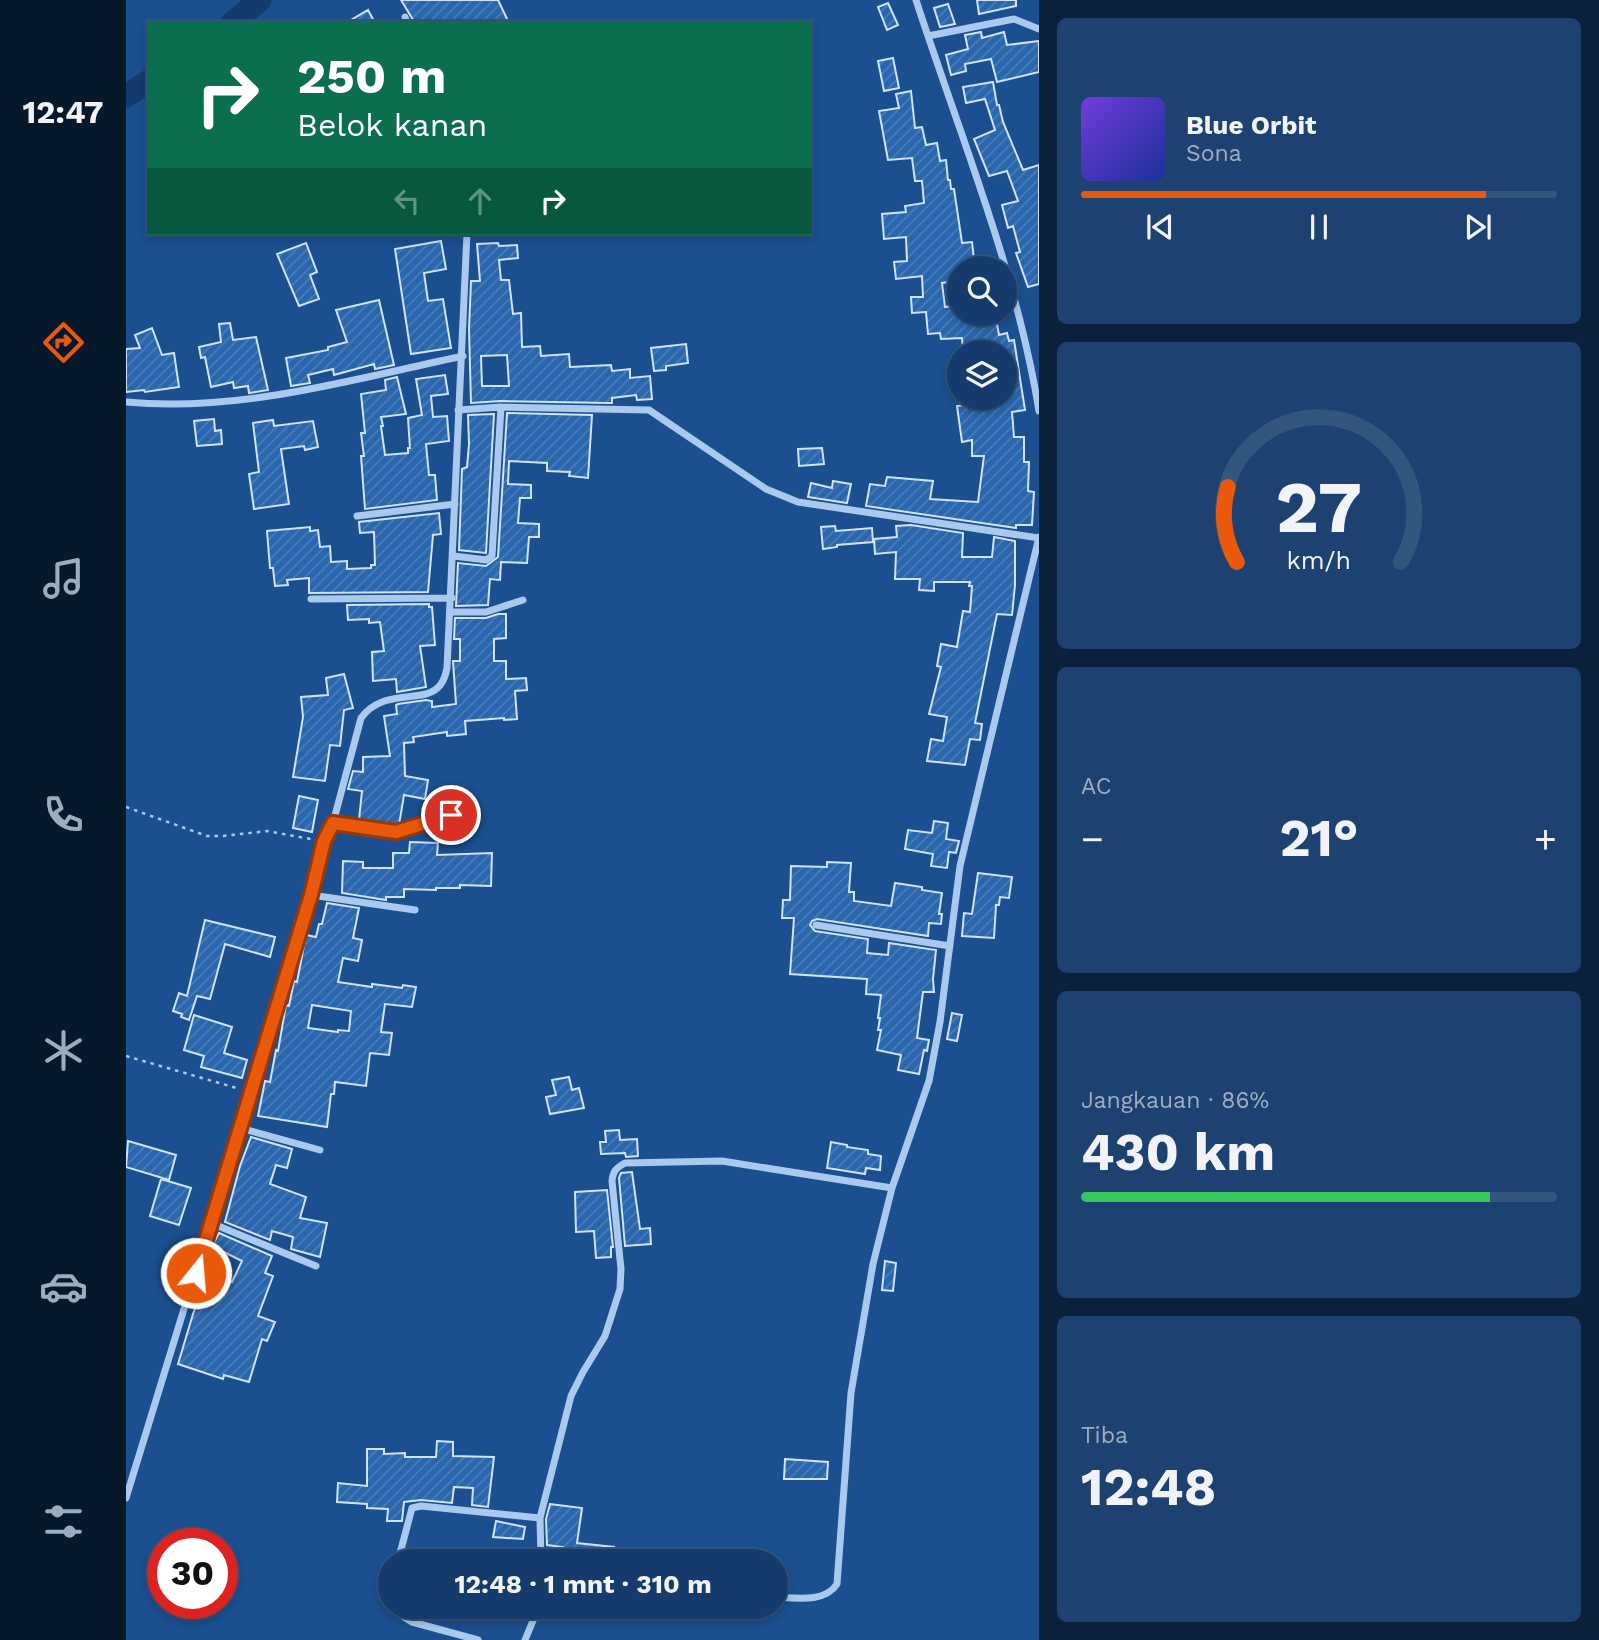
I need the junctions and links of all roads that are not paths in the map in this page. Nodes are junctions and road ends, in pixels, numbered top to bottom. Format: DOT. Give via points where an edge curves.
graph roads {
  1 [pos="916,0"];
  2 [pos="1039,29"];
  3 [pos="928,36"];
  4 [pos="467,235"];
  5 [pos="463,356"];
  6 [pos="126,402"];
  7 [pos="501,407"];
  8 [pos="458,410"];
  9 [pos="1039,411"];
  10 [pos="455,504"];
  11 [pos="357,516"];
  12 [pos="1039,537"];
  13 [pos="454,556"];
  14 [pos="452,598"];
  15 [pos="311,599"];
  16 [pos="523,600"];
  17 [pos="450,612"];
  18 [pos="451,815"];
  19 [pos="333,823"];
  20 [pos="311,895"];
  21 [pos="415,910"];
  22 [pos="816,925"];
  23 [pos="950,946"];
  24 [pos="240,1128"];
  25 [pos="320,1150"];
  26 [pos="892,1188"];
  27 [pos="211,1223"];
  28 [pos="316,1266"];
  29 [pos="126,1498"];
  30 [pos="540,1518"];
  31 [pos="401,1549"];
  32 [pos="539,1549"];
  33 [pos="788,1597"];
  34 [pos="408,1619"];
  35 [pos="534,1619"];
  36 [pos="478,1640"];
  37 [pos="525,1640"];
  1 -- 3 [label="street"];
  2 -- 3 [label="street" via="1014,19"];
  3 -- 9 [label="street" via="1012,284"];
  4 -- 5 [label="street"];
  5 -- 6 [label="street" via="266,397 162,405"];
  5 -- 8 [label="street"];
  7 -- 8 [label="street"];
  7 -- 12 [label="street" via="649,410 766,489 798,502"];
  7 -- 13 [label="street" via="492,556 486,560"];
  8 -- 10 [label="street"];
  10 -- 11 [label="street"];
  10 -- 13 [label="street"];
  12 -- 23 [label="street" via="960,866"];
  13 -- 14 [label="street"];
  14 -- 15 [label="street"];
  14 -- 17 [label="street"];
  16 -- 17 [label="street" via="486,612"];
  17 -- 19 [label="street" via="447,668 441,685 429,693 369,707 361,718"];
  18 -- 19 [label="street" via="396,832"];
  19 -- 20 [label="street"];
  20 -- 21 [label="street"];
  20 -- 24 [label="street"];
  22 -- 23 [label="street"];
  23 -- 26 [label="street" via="929,1081"];
  24 -- 25 [label="street"];
  24 -- 27 [label="street"];
  26 -- 30 [label="street" via="722,1161 625,1163 618,1167 612,1181 620,1289 605,1336 572,1396"];
  26 -- 33 [label="street" via="871,1275 851,1393 837,1584 827,1595"];
  27 -- 28 [label="street"];
  27 -- 29 [label="street"];
  30 -- 31 [label="street" via="412,1508"];
  30 -- 32 [label="street"];
  34 -- 36 [label="street"];
  35 -- 37 [label="street"];
}
